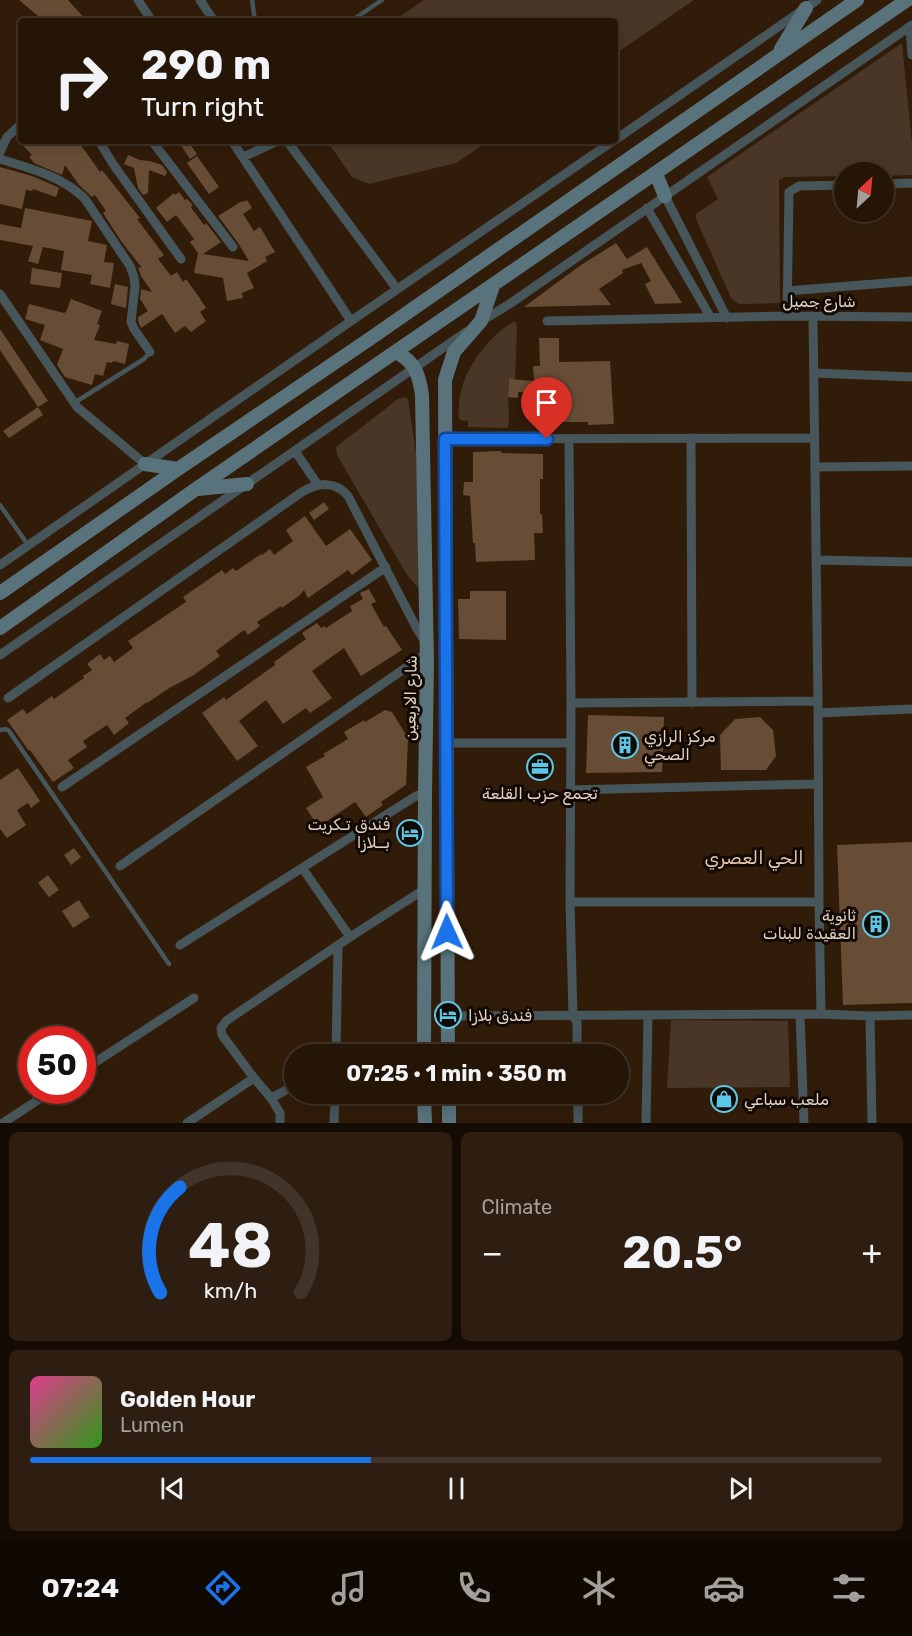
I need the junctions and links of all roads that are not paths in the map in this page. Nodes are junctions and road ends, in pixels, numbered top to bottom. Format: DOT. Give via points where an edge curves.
graph roads {
  1 [pos="138,0"];
  2 [pos="200,0"];
  3 [pos="252,0"];
  4 [pos="382,0"];
  5 [pos="856,0"];
  6 [pos="907,0"];
  7 [pos="812,4"];
  8 [pos="150,18"];
  9 [pos="212,18"];
  10 [pos="255,18"];
  11 [pos="355,18"];
  12 [pos="911,26"];
  13 [pos="779,53"];
  14 [pos="912,55"];
  15 [pos="18,127"];
  16 [pos="618,137"];
  17 [pos="101,144"];
  18 [pos="154,144"];
  19 [pos="234,144"];
  20 [pos="271,144"];
  21 [pos="289,144"];
  22 [pos="608,144"];
  23 [pos="0,152"];
  24 [pos="243,157"];
  25 [pos="0,159"];
  26 [pos="656,174"];
  27 [pos="912,183"];
  28 [pos="894,184"];
  29 [pos="834,185"];
  30 [pos="665,196"];
  31 [pos="647,208"];
  32 [pos="233,247"];
  33 [pos="181,259"];
  34 [pos="912,281"];
  35 [pos="493,286"];
  36 [pos="397,289"];
  37 [pos="787,291"];
  38 [pos="0,294"];
  39 [pos="787,316"];
  40 [pos="813,316"];
  41 [pos="912,317"];
  42 [pos="711,318"];
  43 [pos="727,318"];
  44 [pos="351,321"];
  45 [pos="481,321"];
  46 [pos="546,321"];
  47 [pos="150,352"];
  48 [pos="396,352"];
  49 [pos="415,369"];
  50 [pos="814,373"];
  51 [pos="912,377"];
  52 [pos="74,403"];
  53 [pos="691,438"];
  54 [pos="814,438"];
  55 [pos="445,439"];
  56 [pos="570,439"];
  57 [pos="295,451"];
  58 [pos="145,464"];
  59 [pos="912,466"];
  60 [pos="815,467"];
  61 [pos="178,469"];
  62 [pos="247,484"];
  63 [pos="318,485"];
  64 [pos="196,489"];
  65 [pos="1,507"];
  66 [pos="28,545"];
  67 [pos="816,560"];
  68 [pos="912,562"];
  69 [pos="0,565"];
  70 [pos="386,567"];
  71 [pos="0,593"];
  72 [pos="0,628"];
  73 [pos="427,654"];
  74 [pos="0,655"];
  75 [pos="446,664"];
  76 [pos="8,698"];
  77 [pos="818,701"];
  78 [pos="572,703"];
  79 [pos="692,703"];
  80 [pos="912,710"];
  81 [pos="818,713"];
  82 [pos="0,730"];
  83 [pos="446,743"];
  84 [pos="570,743"];
  85 [pos="817,784"];
  86 [pos="62,787"];
  87 [pos="571,790"];
  88 [pos="424,793"];
  89 [pos="120,866"];
  90 [pos="303,869"];
  91 [pos="425,890"];
  92 [pos="570,902"];
  93 [pos="819,902"];
  94 [pos="350,937"];
  95 [pos="180,945"];
  96 [pos="338,945"];
  97 [pos="169,964"];
  98 [pos="194,998"];
  99 [pos="821,1014"];
  100 [pos="800,1015"];
  101 [pos="912,1015"];
  102 [pos="448,1016"];
  103 [pos="573,1016"];
  104 [pos="648,1016"];
  105 [pos="870,1017"];
  106 [pos="336,1044"];
  107 [pos="424,1044"];
  108 [pos="448,1044"];
  109 [pos="578,1044"];
  110 [pos="96,1062"];
  111 [pos="254,1078"];
  112 [pos="284,1091"];
  113 [pos="271,1098"];
  114 [pos="31,1104"];
  115 [pos="335,1104"];
  116 [pos="424,1104"];
  117 [pos="448,1104"];
  118 [pos="578,1104"];
  119 [pos="3,1123"];
  120 [pos="187,1123"];
  121 [pos="280,1123"];
  122 [pos="334,1123"];
  123 [pos="425,1123"];
  124 [pos="449,1123"];
  125 [pos="578,1123"];
  126 [pos="646,1123"];
  127 [pos="804,1123"];
  128 [pos="872,1123"];
  1 -- 8 [label="street"];
  2 -- 9 [label="street"];
  3 -- 10 [label="lane"];
  4 -- 11 [label="lane"];
  5 -- 13 [label="main road"];
  6 -- 26 [label="main road"];
  7 -- 13 [label="main road"];
  7 -- 16 [label="street"];
  12 -- 14 [label="street"];
  12 -- 30 [label="street"];
  13 -- 61 [label="main road"];
  15 -- 23 [label="street" via="7,137"];
  17 -- 33 [label="street"];
  18 -- 32 [label="street"];
  19 -- 24 [label="street"];
  20 -- 24 [label="street"];
  21 -- 36 [label="street"];
  22 -- 36 [label="street"];
  24 -- 44 [label="street"];
  25 -- 47 [label="street" via="55,177 85,200 130,266 135,286 131,322"];
  26 -- 30 [label="main road"];
  26 -- 35 [label="main road"];
  27 -- 28 [label="street"];
  29 -- 37 [label="street" via="799,186 789,192"];
  30 -- 31 [label="street"];
  30 -- 43 [label="street"];
  31 -- 42 [label="street"];
  31 -- 45 [label="street"];
  34 -- 37 [label="street"];
  35 -- 45 [label="main road"];
  35 -- 48 [label="main road"];
  36 -- 44 [label="street"];
  37 -- 39 [label="street"];
  38 -- 52 [label="street"];
  39 -- 40 [label="street, شارع جميل"];
  39 -- 43 [label="street, شارع جميل"];
  40 -- 41 [label="street, شارع جميل"];
  40 -- 50 [label="street"];
  42 -- 43 [label="street, شارع جميل"];
  42 -- 46 [label="street, شارع جميل"];
  44 -- 58 [label="street"];
  45 -- 49 [label="street"];
  45 -- 55 [label="main road" via="454,352 449,366"];
  47 -- 52 [label="lane"];
  48 -- 49 [label="main road" via="412,362"];
  48 -- 64 [label="main road"];
  49 -- 57 [label="street"];
  49 -- 73 [label="main road, شارع الاربعين" via="422,395"];
  50 -- 51 [label="street"];
  50 -- 54 [label="street"];
  52 -- 58 [label="street"];
  53 -- 54 [label="street"];
  53 -- 56 [label="street"];
  53 -- 79 [label="street"];
  54 -- 60 [label="street"];
  55 -- 56 [label="street"];
  55 -- 75 [label="main road"];
  56 -- 78 [label="street"];
  57 -- 62 [label="street"];
  57 -- 63 [label="street"];
  58 -- 61 [label="main road"];
  58 -- 66 [label="street"];
  59 -- 60 [label="street"];
  60 -- 67 [label="street"];
  61 -- 71 [label="main road"];
  62 -- 64 [label="main road"];
  62 -- 74 [label="street"];
  63 -- 70 [label="street" via="338,487 348,495"];
  63 -- 76 [label="street" via="302,492"];
  64 -- 72 [label="main road"];
  65 -- 66 [label="lane"];
  66 -- 69 [label="street"];
  67 -- 68 [label="street"];
  67 -- 77 [label="street"];
  70 -- 73 [label="street"];
  70 -- 86 [label="street"];
  73 -- 75 [label="main road"];
  73 -- 88 [label="main road, شارع الاربعين"];
  73 -- 89 [label="street"];
  75 -- 83 [label="main road"];
  77 -- 79 [label="street"];
  77 -- 81 [label="street"];
  78 -- 79 [label="street"];
  78 -- 84 [label="street"];
  80 -- 81 [label="street"];
  81 -- 85 [label="street"];
  82 -- 97 [label="lane" via="9,731"];
  83 -- 84 [label="street"];
  83 -- 102 [label="main road"];
  84 -- 87 [label="street"];
  85 -- 87 [label="street"];
  85 -- 93 [label="street"];
  87 -- 92 [label="street"];
  88 -- 90 [label="street"];
  88 -- 91 [label="main road, شارع الاربعين"];
  90 -- 94 [label="street"];
  90 -- 95 [label="street"];
  91 -- 94 [label="street"];
  91 -- 107 [label="main road, شارع الاربعين"];
  92 -- 93 [label="street"];
  92 -- 103 [label="street"];
  93 -- 99 [label="street"];
  94 -- 96 [label="street"];
  96 -- 106 [label="street"];
  96 -- 111 [label="street" via="221,1028 222,1035"];
  98 -- 110 [label="street"];
  99 -- 100 [label="street"];
  99 -- 105 [label="street"];
  100 -- 104 [label="street"];
  100 -- 127 [label="street"];
  101 -- 105 [label="street"];
  102 -- 103 [label="street"];
  102 -- 108 [label="main road"];
  103 -- 104 [label="street"];
  103 -- 109 [label="street"];
  104 -- 126 [label="street"];
  105 -- 128 [label="street"];
  111 -- 113 [label="street"];
  111 -- 120 [label="street"];
  112 -- 113 [label="street"];
  113 -- 121 [label="street" via="280,1113"];
  114 -- 119 [label="street"];
  115 -- 122 [label="street"];
  116 -- 123 [label="main road"];
  117 -- 124 [label="main road"];
  118 -- 125 [label="street"];
}
